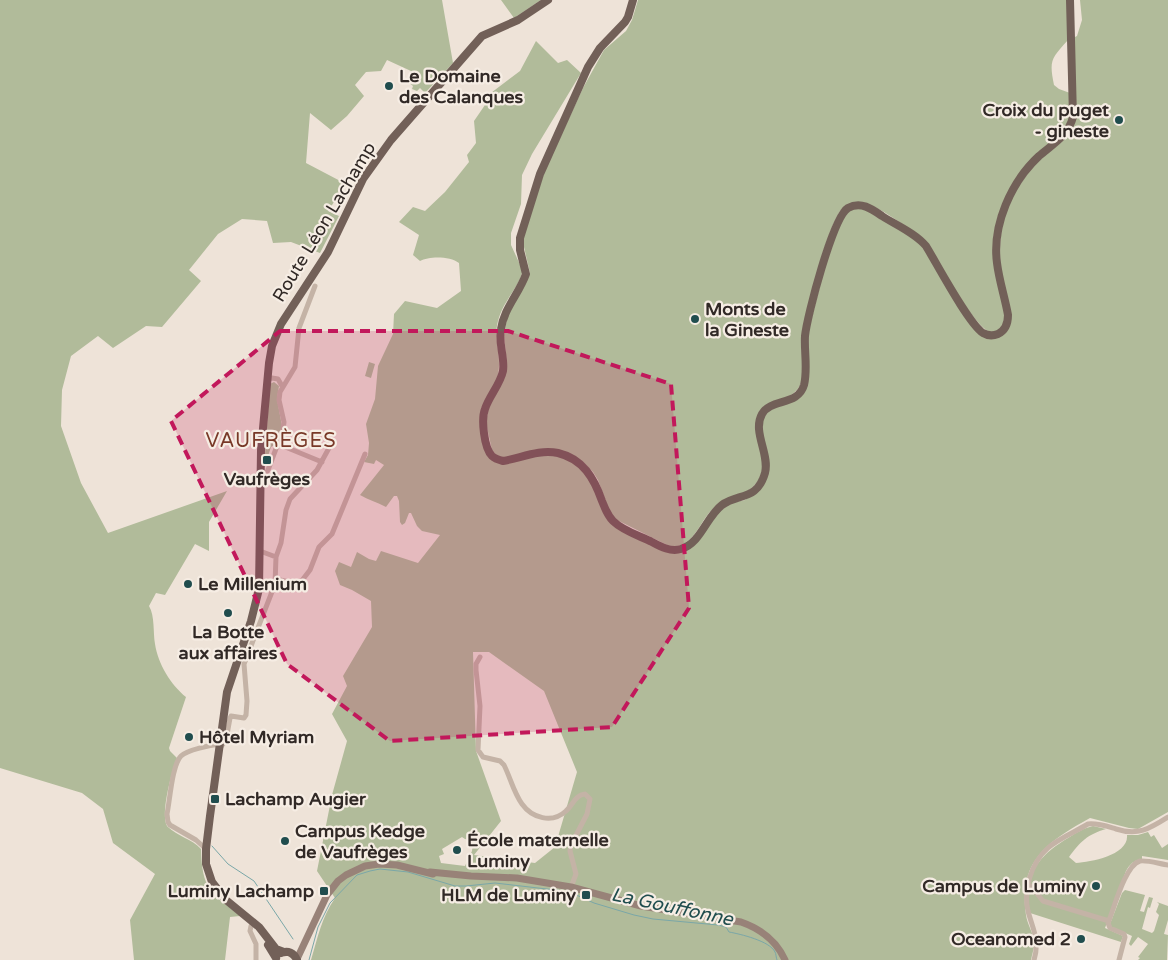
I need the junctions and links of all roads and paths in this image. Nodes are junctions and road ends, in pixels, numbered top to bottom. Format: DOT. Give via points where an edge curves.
graph roads {
  1 [pos="548,0"];
  2 [pos="633,0"];
  3 [pos="1070,0"];
  4 [pos="315,286"];
  5 [pos="267,380"];
  6 [pos="282,386"];
  7 [pos="278,444"];
  8 [pos="329,448"];
  9 [pos="365,454"];
  10 [pos="322,462"];
  11 [pos="260,479"];
  12 [pos="260,551"];
  13 [pos="276,557"];
  14 [pos="276,579"];
  15 [pos="480,657"];
  16 [pos="219,746"];
  17 [pos="1168,817"];
  18 [pos="206,849"];
  19 [pos="1168,865"];
  20 [pos="1028,885"];
  21 [pos="571,887"];
  22 [pos="1109,921"];
  23 [pos="252,924"];
  24 [pos="292,956"];
  25 [pos="275,959"];
  26 [pos="256,960"];
  27 [pos="785,960"];
  28 [pos="1034,960"];
  29 [pos="1119,960"];
  1 -- 5 [label="main road, Route Léon Lachamp" via="518,20 482,36 379,156 363,179 328,252 281,324 272,346"];
  2 -- 3 [label="main road" via="625,22 600,48 588,68 540,174 520,238 526,274 505,313 500,336 503,372 484,409 483,423 489,451 497,460 545,452 575,460 590,474 613,522 674,550 690,544 722,505 744,497 762,482 766,460 759,421 767,408 791,400 804,387 806,328 825,257 847,208 857,205 868,207 922,242 984,334 994,336 1006,326 1008,315 997,264 997,232 1006,205 1021,178 1071,125"];
  4 -- 6 [label="street" via="299,328 295,368"];
  5 -- 6 [label="street" via="275,378"];
  5 -- 11 [label="main road, Route Léon Lachamp"];
  6 -- 7 [label="street" via="279,400 284,422"];
  7 -- 10 [label="street"];
  7 -- 11 [label="street" via="268,470"];
  8 -- 10 [label="street"];
  9 -- 14 [label="street" via="332,534 319,547 310,570 297,584"];
  10 -- 13 [label="street" via="290,499"];
  11 -- 12 [label="main road, Route Léon Lachamp"];
  12 -- 13 [label="street"];
  12 -- 16 [label="main road, Route Léon Lachamp" via="258,596 227,692"];
  13 -- 14 [label="street"];
  14 -- 16 [label="street" via="245,660 246,716 231,716 226,740 223,746"];
  15 -- 21 [label="street" via="476,664 480,755 504,765 522,804 539,817 548,820 561,815 582,794 590,799 587,814 571,845 576,874"];
  16 -- 18 [label="main road, Route Léon Lachamp"];
  16 -- 18 [label="street" via="186,752 181,756 176,766 167,814 170,825"];
  17 -- 20 [label="street" via="1138,832 1088,824 1048,848 1036,864"];
  18 -- 23 [label="main road, Route Léon Lachamp" via="206,864 216,889"];
  19 -- 22 [label="street" via="1142,861 1134,864"];
  20 -- 22 [label="street" via="1043,901"];
  20 -- 28 [label="street" via="1026,904 1037,941"];
  21 -- 24 [label="street" via="517,878 430,872 375,864 356,869 332,888 304,946"];
  21 -- 27 [label="street" via="641,906 753,926 769,937"];
  22 -- 29 [label="street" via="1110,928 1125,937"];
  23 -- 24 [label="main road, Route Léon Lachamp" via="265,933 273,946"];
  23 -- 25 [label="main road, Route Léon Lachamp"];
  23 -- 26 [label="street" via="250,931 256,944"];
  24 -- 25 [label="main road"];
}
